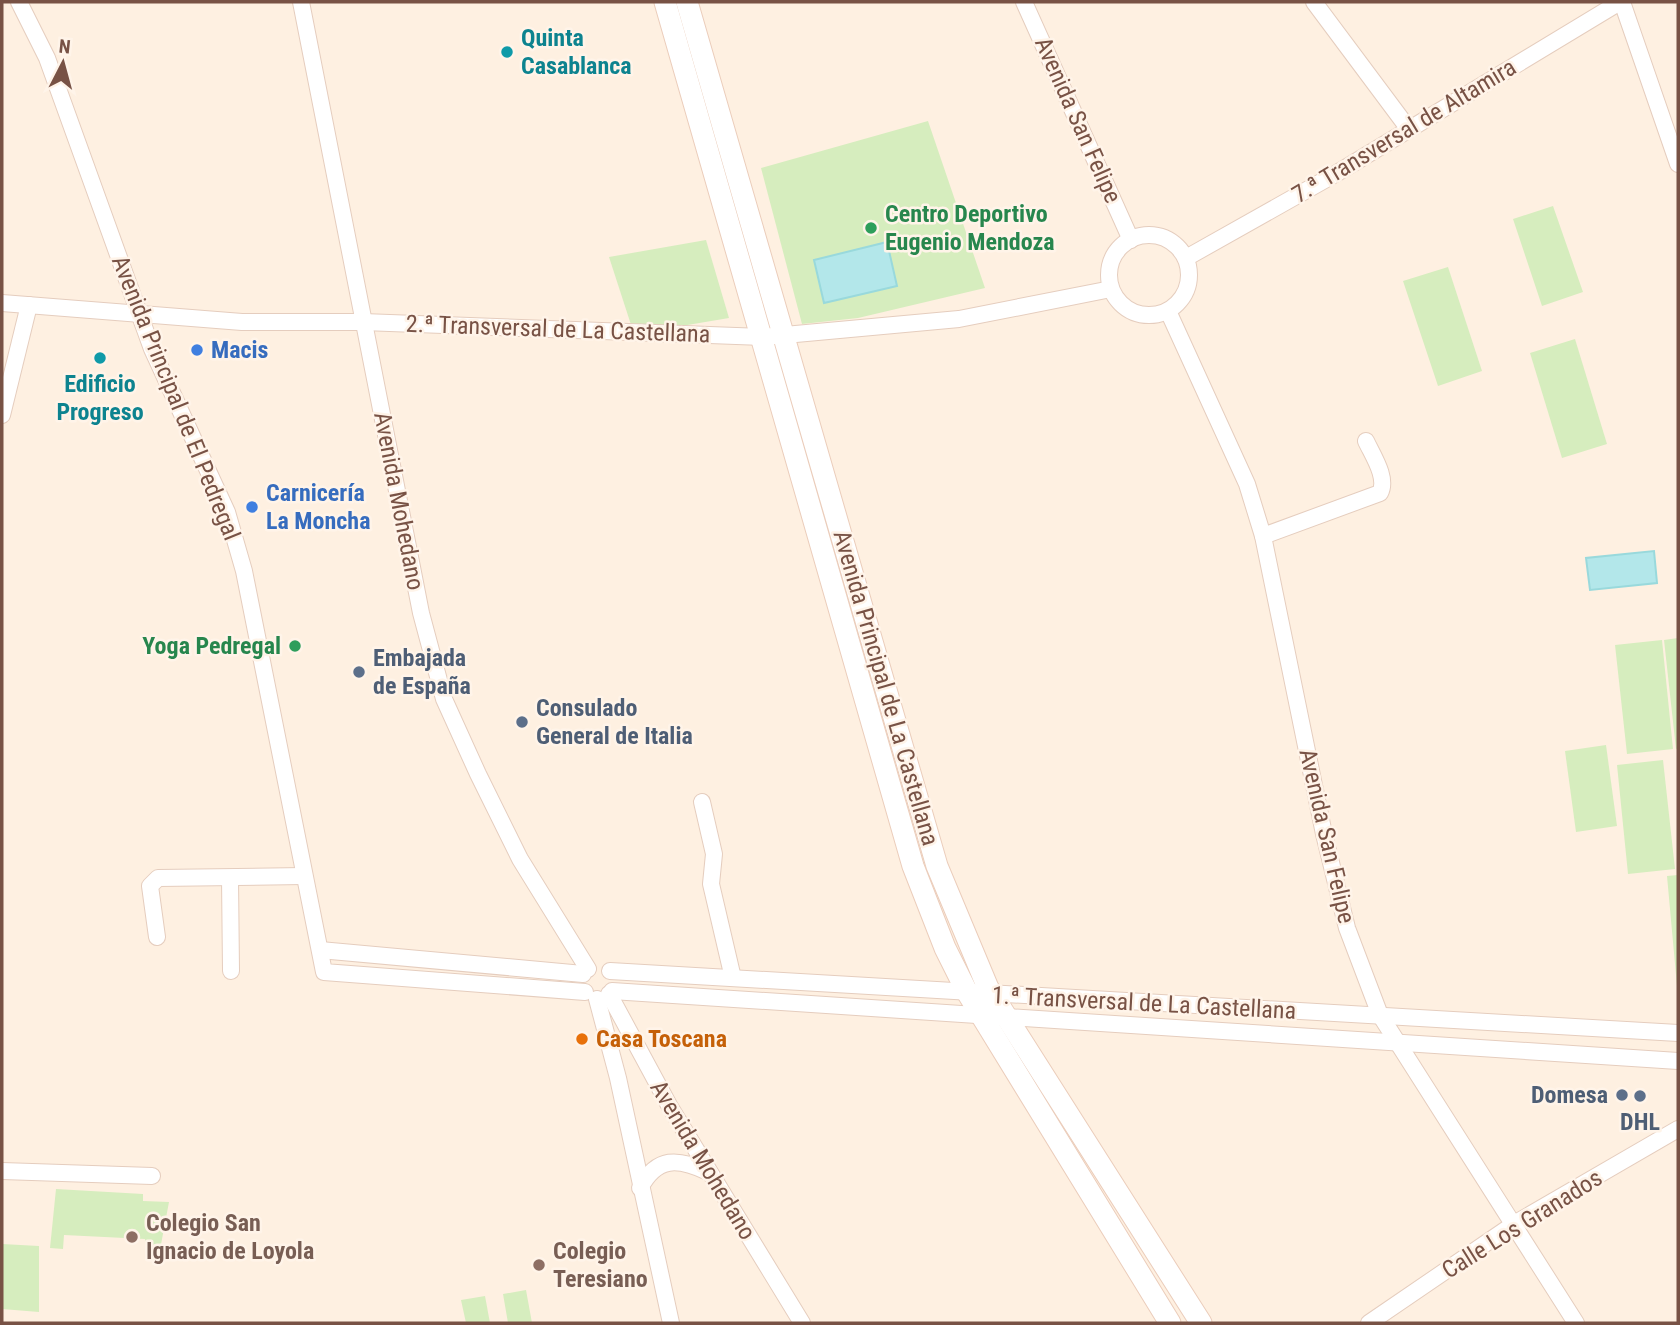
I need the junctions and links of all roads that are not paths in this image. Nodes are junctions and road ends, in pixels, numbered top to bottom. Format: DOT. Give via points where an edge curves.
graph roads {
  1 [pos="19,2"];
  2 [pos="301,2"];
  3 [pos="665,2"];
  4 [pos="687,2"];
  5 [pos="1024,2"];
  6 [pos="1314,2"];
  7 [pos="1621,2"];
  8 [pos="1408,128"];
  9 [pos="1678,164"];
  10 [pos="1130,240"];
  11 [pos="1186,258"];
  12 [pos="1111,289"];
  13 [pos="2,303"];
  14 [pos="29,305"];
  15 [pos="1168,311"];
  16 [pos="139,315"];
  17 [pos="363,323"];
  18 [pos="773,336"];
  19 [pos="2,415"];
  20 [pos="1366,441"];
  21 [pos="1264,536"];
  22 [pos="702,802"];
  23 [pos="304,876"];
  24 [pos="230,878"];
  25 [pos="157,937"];
  26 [pos="320,950"];
  27 [pos="231,971"];
  28 [pos="585,971"];
  29 [pos="610,971"];
  30 [pos="324,972"];
  31 [pos="733,978"];
  32 [pos="967,992"];
  33 [pos="601,994"];
  34 [pos="992,994"];
  35 [pos="980,1014"];
  36 [pos="1005,1015"];
  37 [pos="1380,1015"];
  38 [pos="1678,1034"];
  39 [pos="1395,1041"];
  40 [pos="1675,1062"];
  41 [pos="1678,1129"];
  42 [pos="2,1171"];
  43 [pos="708,1172"];
  44 [pos="152,1176"];
  45 [pos="640,1188"];
  46 [pos="1514,1224"];
  47 [pos="671,1323"];
  48 [pos="802,1323"];
  49 [pos="1170,1323"];
  50 [pos="1201,1323"];
  51 [pos="1369,1323"];
  52 [pos="1576,1323"];
  1 -- 16 [label="street, Avenida Principal de El Pedregal" via="47,58"];
  2 -- 17 [label="street, Avenida Mohedano"];
  3 -- 18 [label="street, Avenida Principal de La Castellana"];
  4 -- 18 [label="street, Avenida Principal de La Castellana"];
  5 -- 10 [label="street, Avenida San Felipe"];
  6 -- 8 [label="street"];
  7 -- 8 [label="street, 7.ª Transversal de Altamira"];
  7 -- 9 [label="street"];
  8 -- 11 [label="street, 7.ª Transversal de Altamira"];
  10 -- 11 [label="street" via="1162,237"];
  10 -- 12 [label="street" via="1112,260"];
  11 -- 15 [label="street" via="1189,284 1181,300"];
  12 -- 15 [label="street" via="1122,305 1139,314"];
  12 -- 18 [label="street, 2.ª Transversal de La Castellana" via="959,319"];
  13 -- 14 [label="street, 2.ª Transversal de La Castellana"];
  14 -- 16 [label="street, 2.ª Transversal de La Castellana"];
  14 -- 19 [label="street"];
  15 -- 21 [label="street, Avenida San Felipe" via="1247,484"];
  16 -- 17 [label="street, 2.ª Transversal de La Castellana"];
  16 -- 23 [label="street, Avenida Principal de El Pedregal" via="231,523"];
  17 -- 18 [label="street, 2.ª Transversal de La Castellana"];
  17 -- 28 [label="street, Avenida Mohedano" via="421,613 444,698 520,859"];
  18 -- 32 [label="street, Avenida Principal de La Castellana" via="914,866"];
  18 -- 34 [label="street, Avenida Principal de La Castellana" via="937,866"];
  20 -- 21 [label="street" via="1381,475 1380,493"];
  21 -- 37 [label="street, Avenida San Felipe" via="1324,834 1347,928"];
  22 -- 31 [label="street" via="714,854 711,884"];
  23 -- 24 [label="street"];
  23 -- 26 [label="street, Avenida Principal de El Pedregal"];
  24 -- 25 [label="street" via="158,878 150,886"];
  24 -- 27 [label="street"];
  26 -- 28 [label="street, 1.ª Transversal de La Castellana"];
  26 -- 30 [label="street, Avenida Principal de El Pedregal"];
  28 -- 29 [label="street, 1.ª Transversal de La Castellana" via="602,966"];
  28 -- 33 [label="street" via="581,984"];
  29 -- 31 [label="street, 1.ª Transversal de La Castellana"];
  29 -- 33 [label="street" via="614,980"];
  30 -- 33 [label="street, 1.ª Transversal de La Castellana"];
  31 -- 32 [label="street, 1.ª Transversal de La Castellana"];
  32 -- 34 [label="street, 1.ª Transversal de La Castellana"];
  32 -- 35 [label="street, Avenida Principal de La Castellana"];
  33 -- 35 [label="street, 1.ª Transversal de La Castellana"];
  33 -- 43 [label="street, Avenida Mohedano"];
  33 -- 45 [label="street"];
  34 -- 36 [label="street, Avenida Principal de La Castellana"];
  34 -- 37 [label="street, 1.ª Transversal de La Castellana"];
  35 -- 36 [label="street, 1.ª Transversal de La Castellana"];
  35 -- 49 [label="street, Avenida Principal de La Castellana"];
  36 -- 39 [label="street, 1.ª Transversal de La Castellana"];
  36 -- 50 [label="street, Avenida Principal de La Castellana"];
  37 -- 38 [label="street, 1.ª Transversal de La Castellana"];
  37 -- 39 [label="street, Avenida San Felipe"];
  39 -- 40 [label="street, 1.ª Transversal de La Castellana"];
  39 -- 46 [label="street, Avenida San Felipe"];
  41 -- 46 [label="street, Calle Los Granados"];
  42 -- 44 [label="street"];
  43 -- 45 [label="street" via="689,1163 672,1162 648,1173"];
  43 -- 48 [label="street, Avenida Mohedano"];
  45 -- 47 [label="street"];
  46 -- 51 [label="street, Calle Los Granados"];
  46 -- 52 [label="street, Avenida San Felipe"];
}
